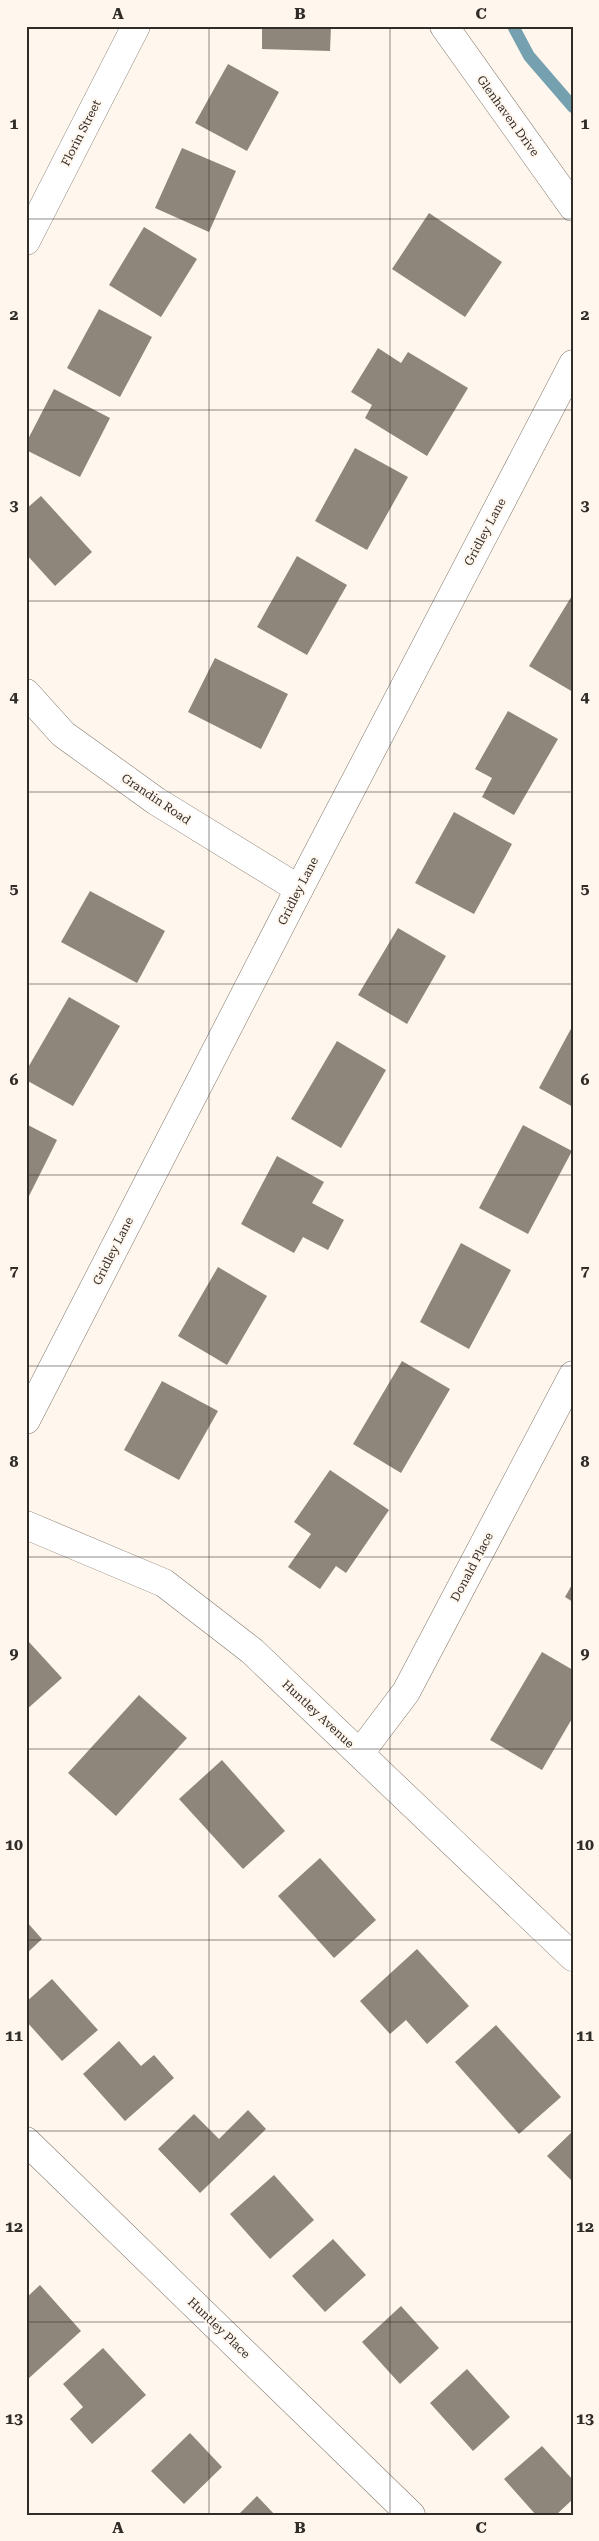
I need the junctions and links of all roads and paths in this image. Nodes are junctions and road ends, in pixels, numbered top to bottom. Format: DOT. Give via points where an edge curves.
graph roads {
  1 [pos="136,26"];
  2 [pos="444,26"];
  3 [pos="573,206"];
  4 [pos="26,241"];
  5 [pos="573,364"];
  6 [pos="26,693"];
  7 [pos="299,889"];
  8 [pos="573,1375"];
  9 [pos="26,1420"];
  10 [pos="26,1524"];
  11 [pos="360,1753"];
  12 [pos="573,1957"];
  13 [pos="26,2140"];
  14 [pos="411,2515"];
  1 -- 4 [label="street, Florin Street"];
  2 -- 3 [label="street, Glenhaven Drive"];
  5 -- 7 [label="street, Gridley Lane"];
  6 -- 7 [label="street, Grandin Road" via="63,734 156,801"];
  7 -- 9 [label="street, Gridley Lane"];
  8 -- 11 [label="street, Donald Place" via="406,1692"];
  10 -- 11 [label="street, Huntley Avenue" via="164,1583 252,1651"];
  11 -- 12 [label="street, Huntley Avenue"];
  13 -- 14 [label="street, Huntley Place"];
}
